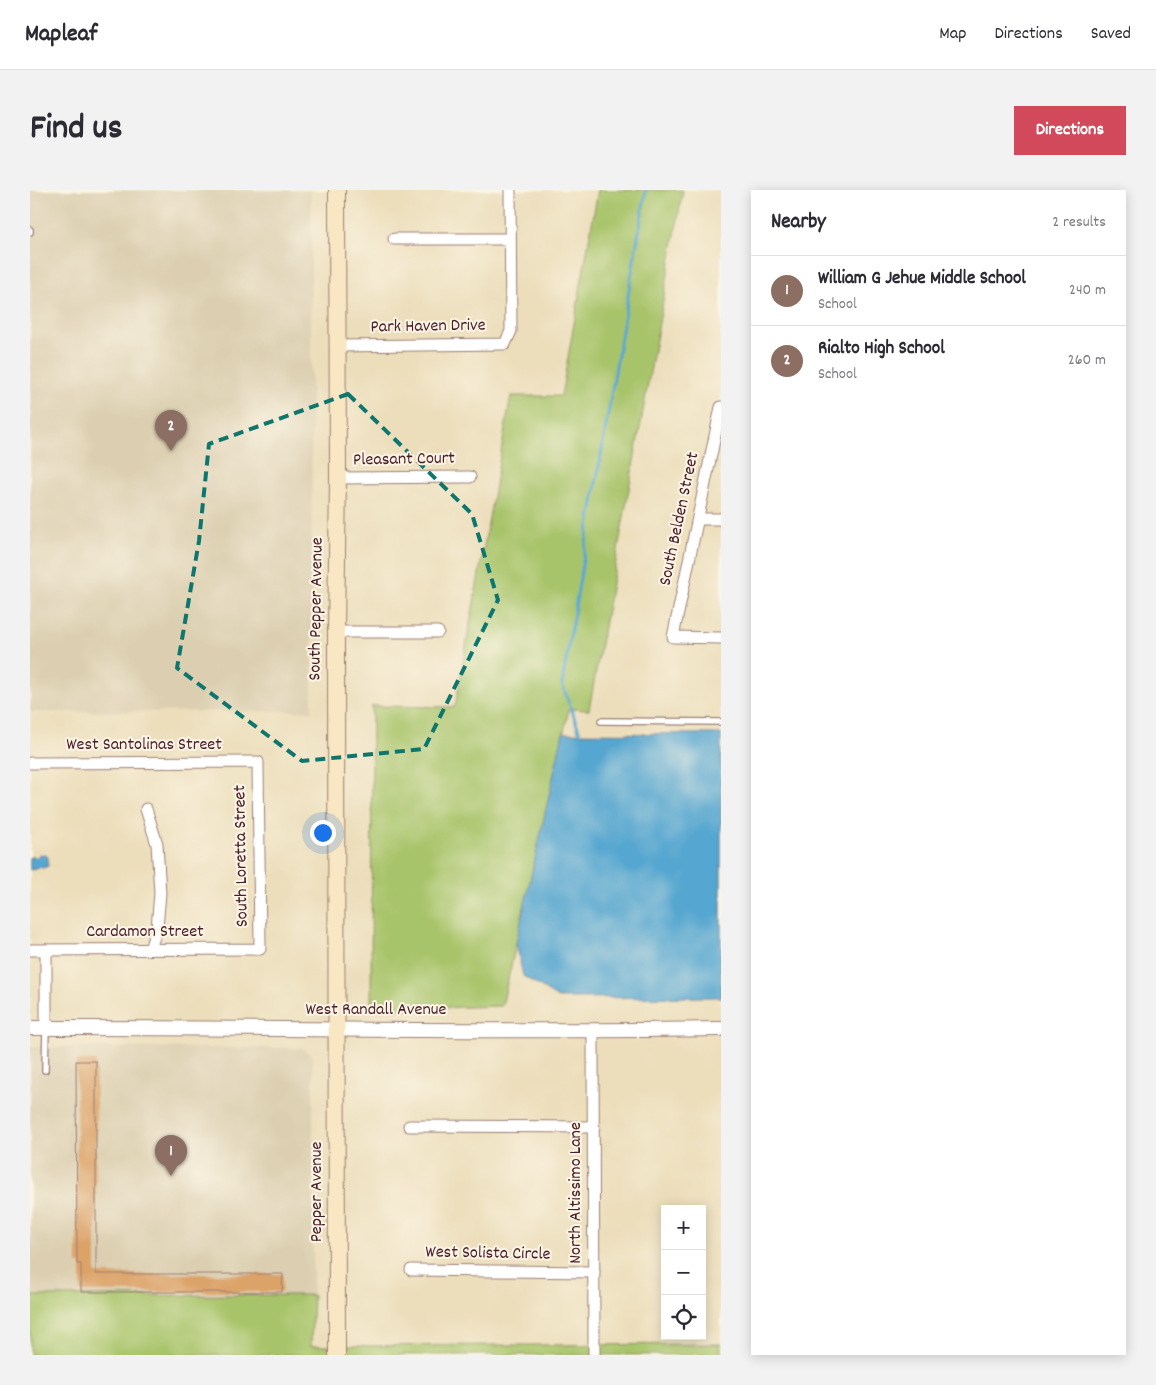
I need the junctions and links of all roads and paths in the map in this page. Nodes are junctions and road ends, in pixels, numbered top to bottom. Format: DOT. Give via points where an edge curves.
graph roads {
  1 [pos="337,190"];
  2 [pos="510,190"];
  3 [pos="394,239"];
  4 [pos="510,239"];
  5 [pos="337,346"];
  6 [pos="721,407"];
  7 [pos="470,477"];
  8 [pos="338,478"];
  9 [pos="699,519"];
  10 [pos="721,519"];
  11 [pos="336,632"];
  12 [pos="438,632"];
  13 [pos="721,638"];
  14 [pos="601,721"];
  15 [pos="721,722"];
  16 [pos="258,762"];
  17 [pos="30,763"];
  18 [pos="146,808"];
  19 [pos="150,949"];
  20 [pos="260,949"];
  21 [pos="30,950"];
  22 [pos="46,950"];
  23 [pos="30,1028"];
  24 [pos="46,1028"];
  25 [pos="337,1028"];
  26 [pos="721,1029"];
  27 [pos="592,1031"];
  28 [pos="46,1070"];
  29 [pos="410,1126"];
  30 [pos="594,1127"];
  31 [pos="411,1270"];
  32 [pos="594,1272"];
  33 [pos="337,1355"];
  34 [pos="594,1355"];
  1 -- 5 [label="main road, South Pepper Avenue"];
  2 -- 4 [label="street"];
  3 -- 4 [label="street"];
  4 -- 5 [label="street, Park Haven Drive" via="511,331 505,344"];
  5 -- 8 [label="main road, South Pepper Avenue"];
  6 -- 9 [label="street, South Belden Street"];
  7 -- 8 [label="street, Pleasant Court"];
  8 -- 11 [label="main road, South Pepper Avenue"];
  9 -- 10 [label="street"];
  9 -- 13 [label="street, South Belden Street" via="673,637"];
  11 -- 12 [label="street"];
  11 -- 25 [label="main road, South Pepper Avenue"];
  14 -- 15 [label="lane"];
  16 -- 17 [label="street, West Santolinas Street"];
  16 -- 20 [label="street, South Loretta Street"];
  18 -- 19 [label="street" via="157,844 160,893 157,928"];
  19 -- 20 [label="street, Cardamon Street"];
  19 -- 22 [label="street, Cardamon Street"];
  21 -- 22 [label="street, Cardamon Street"];
  22 -- 24 [label="street"];
  23 -- 24 [label="street, West Randall Avenue"];
  24 -- 25 [label="street, West Randall Avenue"];
  24 -- 28 [label="lane"];
  25 -- 27 [label="street, West Randall Avenue"];
  25 -- 33 [label="main road, Pepper Avenue"];
  26 -- 27 [label="street, West Randall Avenue"];
  27 -- 30 [label="street, North Altissimo Lane"];
  29 -- 30 [label="street"];
  30 -- 32 [label="street, North Altissimo Lane"];
  31 -- 32 [label="street, West Solista Circle"];
  32 -- 34 [label="street, North Altissimo Lane"];
}
